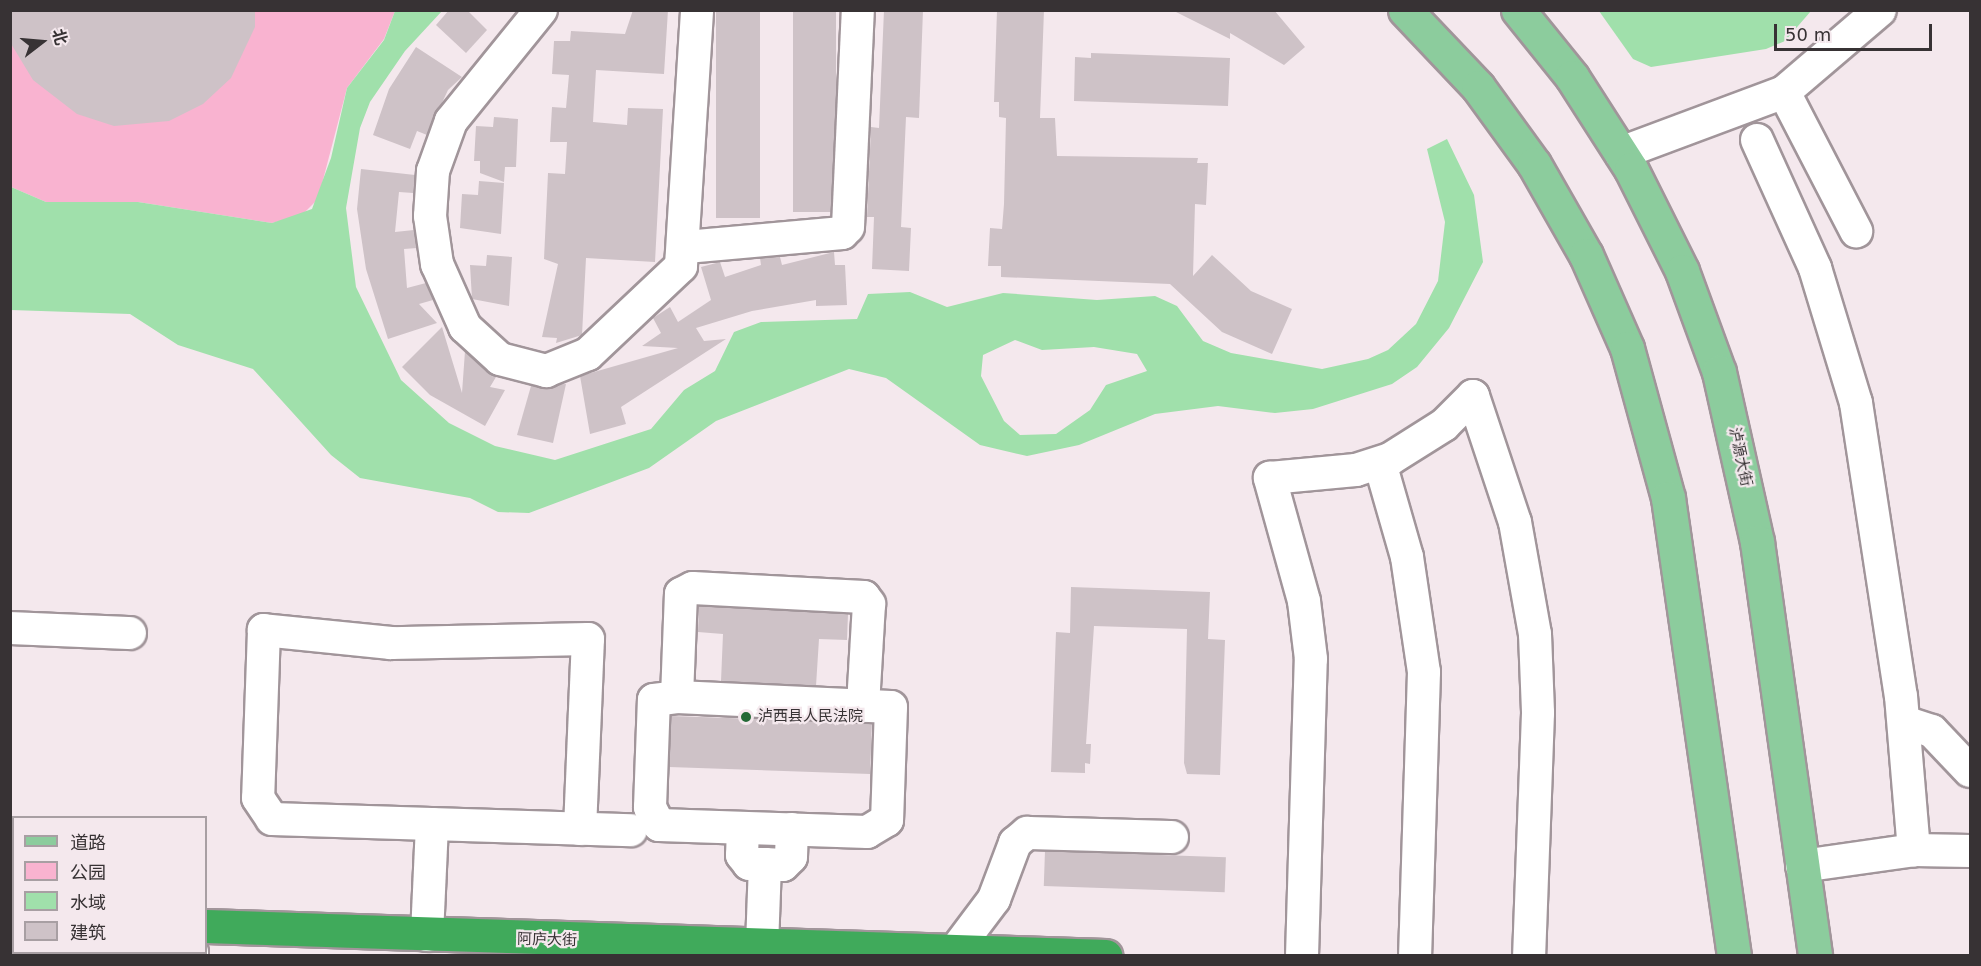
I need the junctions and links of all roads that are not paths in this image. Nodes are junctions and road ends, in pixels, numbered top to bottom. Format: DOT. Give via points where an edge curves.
graph roads {
  1 [pos="541,10"];
  2 [pos="697,10"];
  3 [pos="858,10"];
  4 [pos="1405,10"];
  5 [pos="1518,10"];
  6 [pos="1880,10"];
  7 [pos="1784,92"];
  8 [pos="1757,140"];
  9 [pos="1622,153"];
  10 [pos="1856,231"];
  11 [pos="686,247"];
  12 [pos="1380,463"];
  13 [pos="10,628"];
  14 [pos="130,633"];
  15 [pos="677,697"];
  16 [pos="863,706"];
  17 [pos="1904,722"];
  18 [pos="1971,771"];
  19 [pos="432,824"];
  20 [pos="743,828"];
  21 [pos="580,829"];
  22 [pos="631,830"];
  23 [pos="792,830"];
  24 [pos="1172,837"];
  25 [pos="1914,850"];
  26 [pos="1971,851"];
  27 [pos="765,864"];
  28 [pos="1802,866"];
  29 [pos="207,927"];
  30 [pos="427,935"];
  31 [pos="762,946"];
  32 [pos="955,951"];
  33 [pos="1105,956"];
  34 [pos="1302,956"];
  35 [pos="1415,956"];
  36 [pos="1529,956"];
  37 [pos="1734,956"];
  38 [pos="1815,956"];
  1 -- 11 [label="street" via="463,101 433,171 432,239 446,289 465,327 487,350 514,365 558,369 588,354 681,266"];
  2 -- 11 [label="street"];
  3 -- 11 [label="street" via="849,227 842,233"];
  4 -- 37 [label="main road" via="1478,87 1534,164 1586,255 1627,348 1668,498"];
  5 -- 9 [label="main road, 泸源大街" via="1572,77"];
  6 -- 7 [label="street"];
  7 -- 9 [label="street"];
  7 -- 10 [label="street"];
  8 -- 17 [label="street" via="1815,268 1856,403"];
  9 -- 28 [label="main road, 泸源大街" via="1682,271 1734,424 1757,542"];
  12 -- 34 [label="street" via="1338,473 1270,478 1304,600 1311,659"];
  12 -- 35 [label="street" via="1407,557 1424,672"];
  12 -- 36 [label="street" via="1428,437 1473,396 1515,522 1534,634 1538,713"];
  13 -- 14 [label="street"];
  15 -- 16 [label="street"];
  15 -- 16 [label="street" via="681,594 693,588 864,597 869,604"];
  15 -- 20 [label="street" via="654,700 652,818 659,825"];
  16 -- 23 [label="street" via="891,707 887,820 867,832"];
  17 -- 18 [label="street" via="1932,731"];
  17 -- 25 [label="street"];
  19 -- 21 [label="street"];
  19 -- 21 [label="street" via="266,815 258,798 264,630 391,643 588,639"];
  19 -- 30 [label="street"];
  20 -- 23 [label="street"];
  20 -- 27 [label="street" via="742,855 749,864"];
  21 -- 22 [label="street"];
  23 -- 27 [label="street" via="791,857 783,865"];
  24 -- 32 [label="street" via="1027,833 1015,843 994,899"];
  25 -- 26 [label="street"];
  25 -- 28 [label="street"];
  27 -- 31 [label="street"];
  28 -- 38 [label="main road, 泸源大街"];
  29 -- 30 [label="highway, 阿庐大街"];
  30 -- 31 [label="highway, 阿庐大街"];
  31 -- 32 [label="highway, 阿庐大街"];
  32 -- 33 [label="highway, 阿庐大街"];
}
